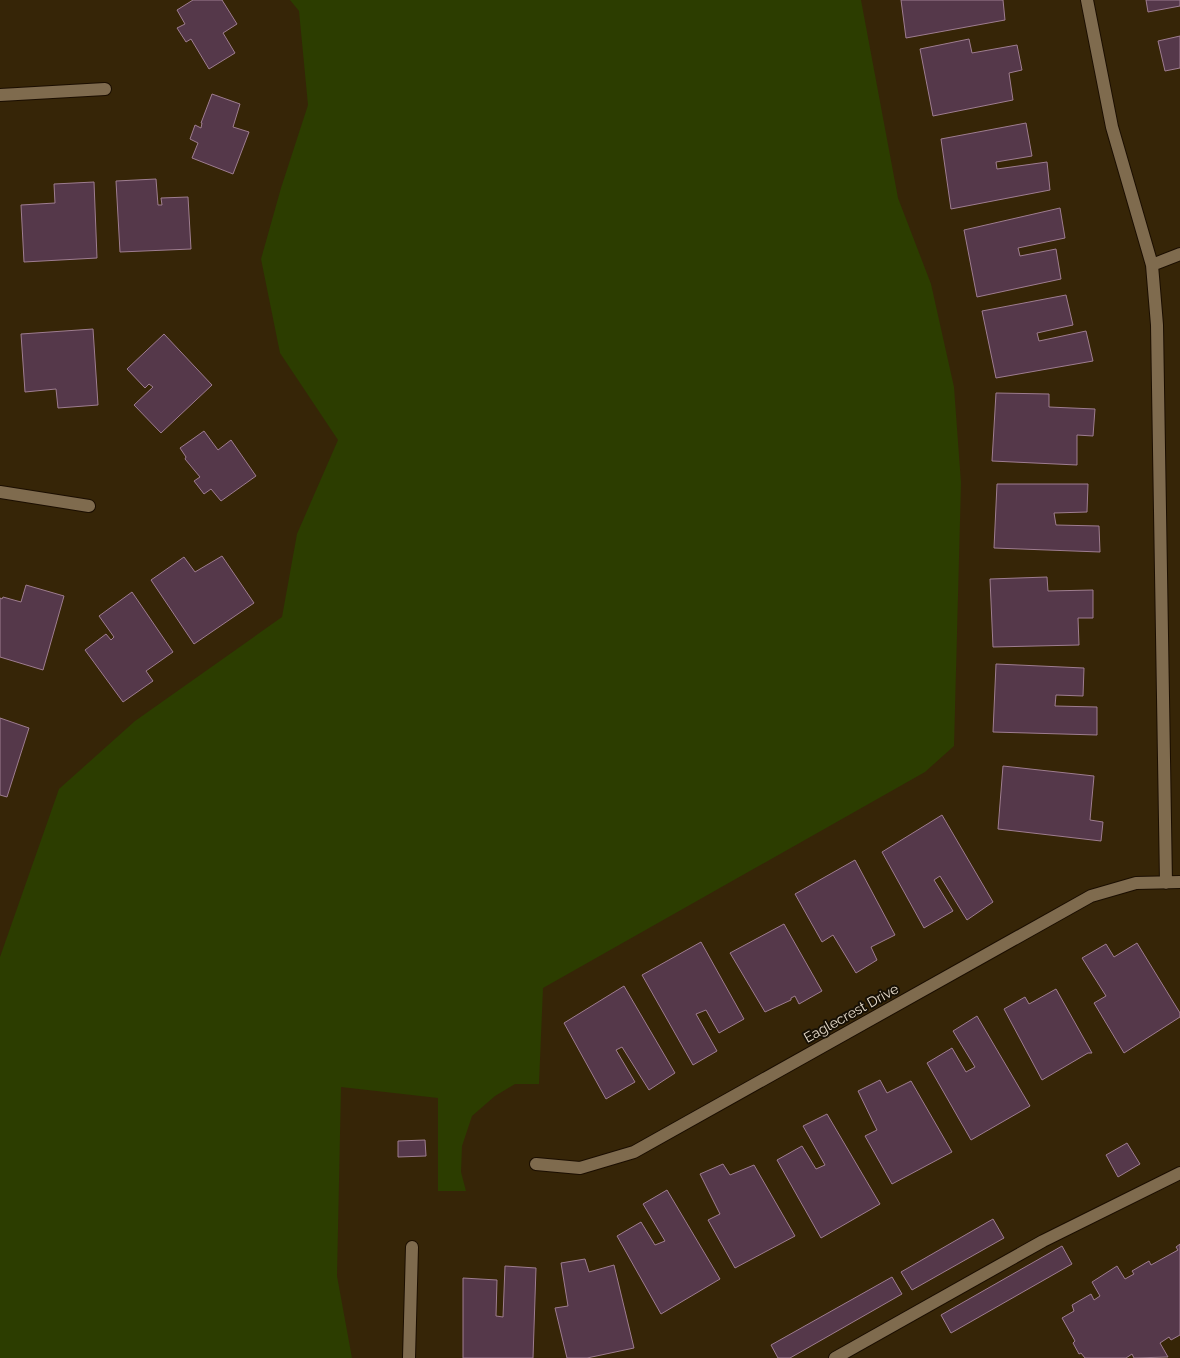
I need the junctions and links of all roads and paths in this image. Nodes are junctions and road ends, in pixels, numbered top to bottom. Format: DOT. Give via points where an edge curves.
graph roads {
  1 [pos="1087,0"];
  2 [pos="105,89"];
  3 [pos="0,95"];
  4 [pos="1180,254"];
  5 [pos="1152,265"];
  6 [pos="0,492"];
  7 [pos="89,506"];
  8 [pos="1166,882"];
  9 [pos="1180,882"];
  10 [pos="536,1164"];
  11 [pos="1180,1172"];
  12 [pos="412,1247"];
  13 [pos="409,1358"];
  14 [pos="835,1358"];
  1 -- 5 [label="street" via="1112,127"];
  2 -- 3 [label="street"];
  4 -- 5 [label="street"];
  5 -- 8 [label="street" via="1157,325"];
  6 -- 7 [label="street"];
  8 -- 9 [label="street, Eaglecrest Drive"];
  8 -- 10 [label="street, Eaglecrest Drive" via="1136,884 1091,896 634,1152 580,1168"];
  11 -- 14 [label="street" via="1043,1241"];
  12 -- 13 [label="street"];
}
